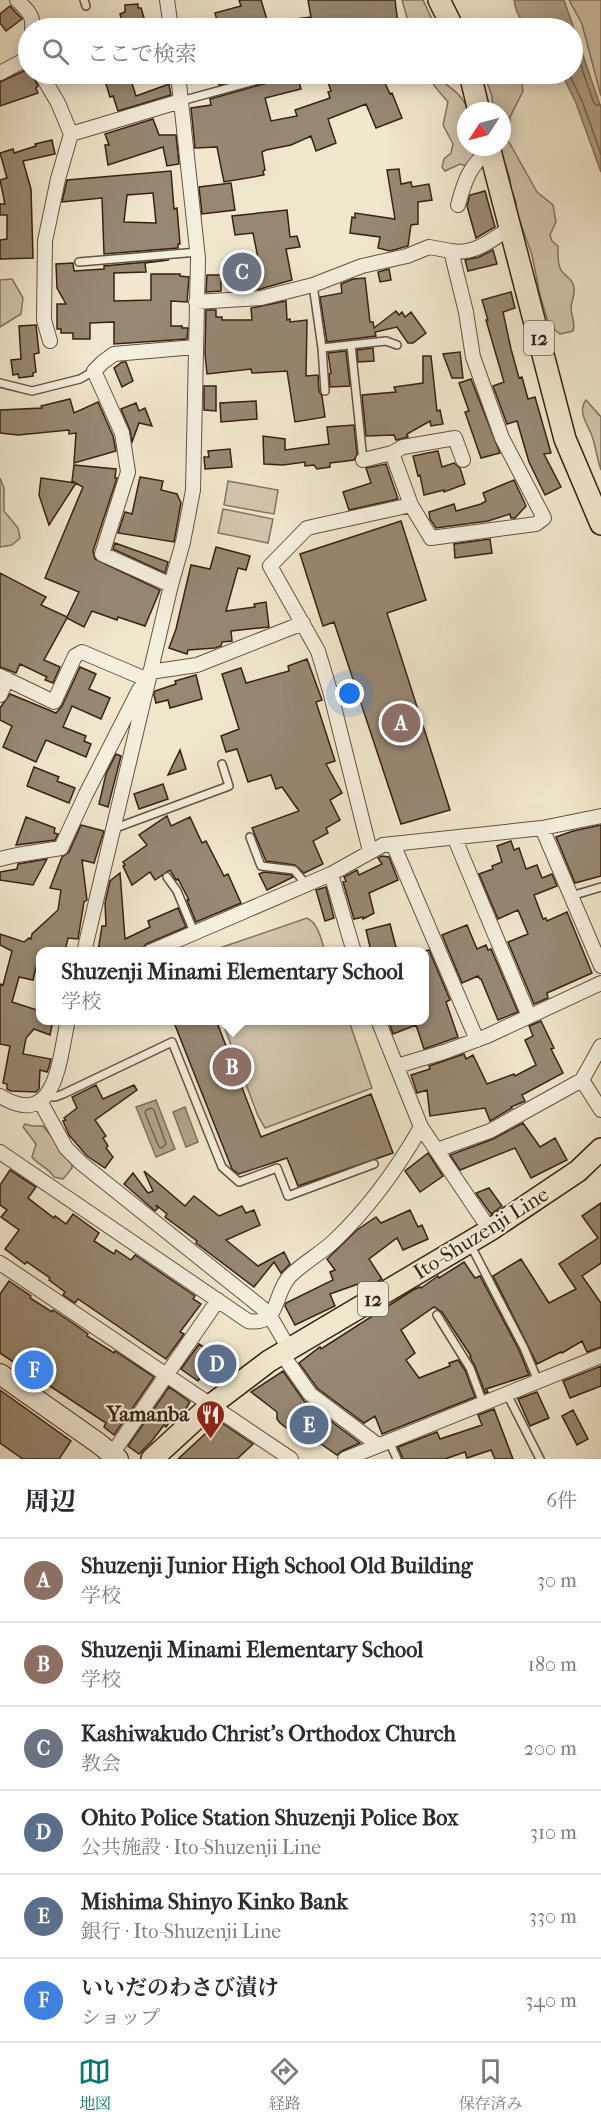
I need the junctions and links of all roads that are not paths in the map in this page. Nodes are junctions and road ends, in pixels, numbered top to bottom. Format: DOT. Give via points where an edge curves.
graph roads {
  1 [pos="17,0"];
  2 [pos="168,0"];
  3 [pos="439,0"];
  4 [pos="32,18"];
  5 [pos="170,18"];
  6 [pos="448,18"];
  7 [pos="18,63"];
  8 [pos="0,73"];
  9 [pos="47,84"];
  10 [pos="179,84"];
  11 [pos="243,84"];
  12 [pos="472,84"];
  13 [pos="181,101"];
  14 [pos="477,102"];
  15 [pos="71,135"];
  16 [pos="481,156"];
  17 [pos="491,156"];
  18 [pos="458,205"];
  19 [pos="510,228"];
  20 [pos="451,251"];
  21 [pos="198,252"];
  22 [pos="79,262"];
  23 [pos="313,285"];
  24 [pos="196,302"];
  25 [pos="50,341"];
  26 [pos="351,345"];
  27 [pos="397,345"];
  28 [pos="195,347"];
  29 [pos="322,348"];
  30 [pos="94,371"];
  31 [pos="0,383"];
  32 [pos="325,391"];
  33 [pos="392,453"];
  34 [pos="363,460"];
  35 [pos="463,460"];
  36 [pos="411,505"];
  37 [pos="601,524"];
  38 [pos="171,585"];
  39 [pos="303,623"];
  40 [pos="149,676"];
  41 [pos="3,678"];
  42 [pos="0,695"];
  43 [pos="222,764"];
  44 [pos="601,816"];
  45 [pos="542,828"];
  46 [pos="113,829"];
  47 [pos="250,837"];
  48 [pos="455,839"];
  49 [pos="393,844"];
  50 [pos="370,851"];
  51 [pos="0,860"];
  52 [pos="331,874"];
  53 [pos="167,878"];
  54 [pos="306,884"];
  55 [pos="601,887"];
  56 [pos="571,896"];
  57 [pos="194,933"];
  58 [pos="85,947"];
  59 [pos="160,947"];
  60 [pos="353,947"];
  61 [pos="601,966"];
  62 [pos="601,983"];
  63 [pos="529,1016"];
  64 [pos="67,1025"];
  65 [pos="380,1025"];
  66 [pos="477,1040"];
  67 [pos="601,1046"];
  68 [pos="397,1066"];
  69 [pos="582,1080"];
  70 [pos="0,1096"];
  71 [pos="44,1099"];
  72 [pos="601,1110"];
  73 [pos="421,1127"];
  74 [pos="601,1149"];
  75 [pos="437,1150"];
  76 [pos="2,1157"];
  77 [pos="374,1164"];
  78 [pos="490,1230"];
  79 [pos="469,1243"];
  80 [pos="0,1263"];
  81 [pos="218,1300"];
  82 [pos="437,1315"];
  83 [pos="270,1316"];
  84 [pos="286,1351"];
  85 [pos="601,1356"];
  86 [pos="0,1374"];
  87 [pos="167,1374"];
  88 [pos="538,1382"];
  89 [pos="507,1394"];
  90 [pos="483,1403"];
  91 [pos="211,1405"];
  92 [pos="384,1443"];
  93 [pos="113,1457"];
  94 [pos="152,1459"];
  95 [pos="291,1459"];
  96 [pos="345,1459"];
  97 [pos="397,1459"];
  98 [pos="540,1459"];
  1 -- 4 [label="street"];
  2 -- 5 [label="street"];
  3 -- 6 [label="main road"];
  7 -- 8 [label="street"];
  9 -- 15 [label="street"];
  10 -- 13 [label="street"];
  11 -- 13 [label="lane"];
  12 -- 14 [label="main road"];
  13 -- 15 [label="street"];
  13 -- 21 [label="street"];
  15 -- 25 [label="street" via="45,242 44,320"];
  16 -- 18 [label="street" via="466,177"];
  17 -- 19 [label="main road, 12"];
  19 -- 20 [label="street" via="471,251"];
  19 -- 37 [label="main road, 12" via="566,439"];
  20 -- 23 [label="street" via="429,247"];
  20 -- 36 [label="street" via="473,357 502,438 544,518 536,524 431,538"];
  21 -- 22 [label="lane"];
  21 -- 24 [label="street"];
  23 -- 24 [label="street" via="261,298"];
  23 -- 29 [label="lane"];
  24 -- 28 [label="street"];
  26 -- 27 [label="lane" via="386,341"];
  26 -- 29 [label="lane"];
  26 -- 34 [label="lane"];
  28 -- 30 [label="street" via="114,354"];
  28 -- 38 [label="street" via="193,490"];
  29 -- 32 [label="lane"];
  30 -- 31 [label="lane" via="80,379 32,391"];
  30 -- 38 [label="street" via="122,433 128,472 102,554"];
  33 -- 34 [label="street"];
  33 -- 35 [label="street" via="403,447 455,438"];
  33 -- 36 [label="street"];
  36 -- 39 [label="street" via="307,528 270,566"];
  38 -- 40 [label="street"];
  39 -- 40 [label="street" via="198,665"];
  39 -- 50 [label="street" via="318,651 330,691"];
  40 -- 41 [label="street" via="82,652 75,656 54,702"];
  40 -- 46 [label="street"];
  40 -- 51 [label="street" via="61,848"];
  41 -- 42 [label="street"];
  43 -- 46 [label="lane" via="229,786"];
  44 -- 45 [label="street"];
  45 -- 48 [label="street"];
  45 -- 56 [label="street"];
  46 -- 58 [label="street"];
  47 -- 54 [label="lane" via="261,866 294,870"];
  48 -- 49 [label="street"];
  48 -- 63 [label="street"];
  49 -- 50 [label="street"];
  49 -- 66 [label="street"];
  50 -- 52 [label="street"];
  52 -- 54 [label="street"];
  52 -- 60 [label="street"];
  53 -- 57 [label="lane" via="177,891"];
  54 -- 57 [label="street"];
  55 -- 56 [label="lane"];
  56 -- 61 [label="street"];
  57 -- 59 [label="street"];
  62 -- 63 [label="street"];
  63 -- 66 [label="street"];
  64 -- 71 [label="street" via="54,1077"];
  65 -- 68 [label="street"];
  66 -- 68 [label="street"];
  67 -- 69 [label="street"];
  68 -- 73 [label="street"];
  69 -- 72 [label="street"];
  69 -- 75 [label="street" via="490,1131"];
  70 -- 71 [label="street" via="25,1106"];
  71 -- 77 [label="lane" via="63,1094 172,1042 222,1167 239,1182 277,1168 288,1196"];
  71 -- 83 [label="street" via="66,1148 81,1163"];
  73 -- 75 [label="street"];
  73 -- 83 [label="street" via="374,1199 332,1242 290,1276"];
  74 -- 78 [label="main road, Ito-Shuzenji Line / 12" via="578,1171"];
  75 -- 78 [label="street"];
  76 -- 81 [label="street"];
  78 -- 79 [label="main road, Ito-Shuzenji Line / 12"];
  79 -- 84 [label="main road, Ito-Shuzenji Line / 12"];
  79 -- 88 [label="lane"];
  80 -- 87 [label="street"];
  81 -- 83 [label="street" via="248,1321 257,1323"];
  81 -- 87 [label="street"];
  82 -- 90 [label="lane" via="470,1368"];
  83 -- 84 [label="street"];
  84 -- 91 [label="main road, Ito-Shuzenji Line / 12"];
  84 -- 92 [label="street" via="310,1394"];
  85 -- 88 [label="street"];
  86 -- 93 [label="street"];
  87 -- 91 [label="street"];
  87 -- 93 [label="street"];
  88 -- 89 [label="street"];
  89 -- 90 [label="street"];
  89 -- 98 [label="lane"];
  90 -- 92 [label="street"];
  91 -- 94 [label="main road, Ito-Shuzenji Line / 12"];
  91 -- 95 [label="street"];
  92 -- 96 [label="street"];
  92 -- 97 [label="lane"];
}
